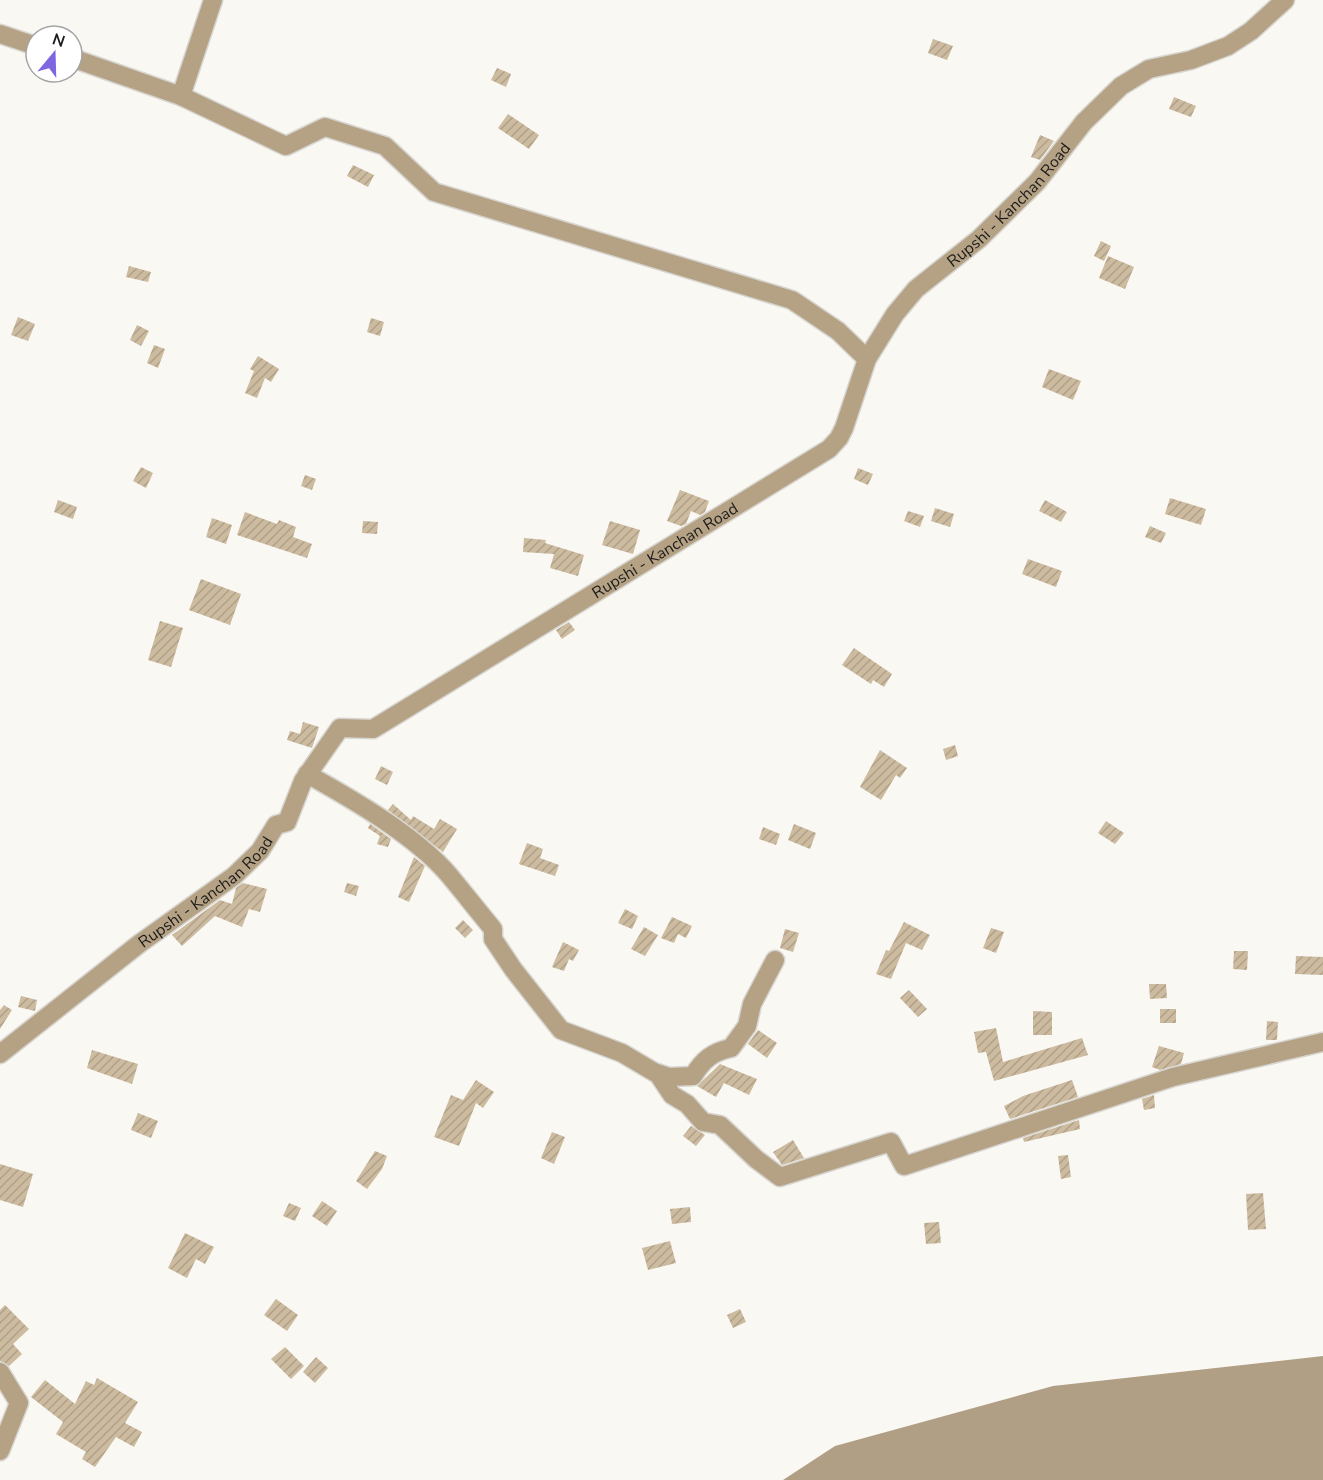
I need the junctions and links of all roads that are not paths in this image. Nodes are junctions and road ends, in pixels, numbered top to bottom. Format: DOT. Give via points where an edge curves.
graph roads {
  1 [pos="213,0"];
  2 [pos="1285,0"];
  3 [pos="0,34"];
  4 [pos="24,42"];
  5 [pos="84,62"];
  6 [pos="181,96"];
  7 [pos="867,359"];
  8 [pos="307,774"];
  9 [pos="775,960"];
  10 [pos="1323,1042"];
  11 [pos="0,1054"];
  12 [pos="658,1074"];
  13 [pos="0,1372"];
  14 [pos="0,1451"];
  1 -- 6 [label="street"];
  2 -- 7 [label="street, Rupshi - Kanchan Road" via="1228,46 1191,60 1149,69 1120,86 1084,122 1037,182 978,239 916,289"];
  3 -- 4 [label="street"];
  5 -- 6 [label="street"];
  6 -- 7 [label="street" via="286,146 325,127 385,146 434,192 792,300 838,331"];
  7 -- 8 [label="street, Rupshi - Kanchan Road" via="844,428 829,449 373,729 340,728"];
  8 -- 11 [label="street, Rupshi - Kanchan Road" via="287,822 276,825 260,851 234,876 139,944"];
  8 -- 12 [label="street" via="378,818 449,875 493,929 494,939 513,969 561,1030 612,1049"];
  9 -- 12 [label="street" via="752,1004 747,1026 731,1048 717,1051 703,1061 693,1076"];
  10 -- 12 [label="street" via="1173,1077 904,1166 891,1142 780,1177 720,1125 702,1122 687,1104 672,1095"];
  13 -- 14 [label="street" via="19,1403"];
}
